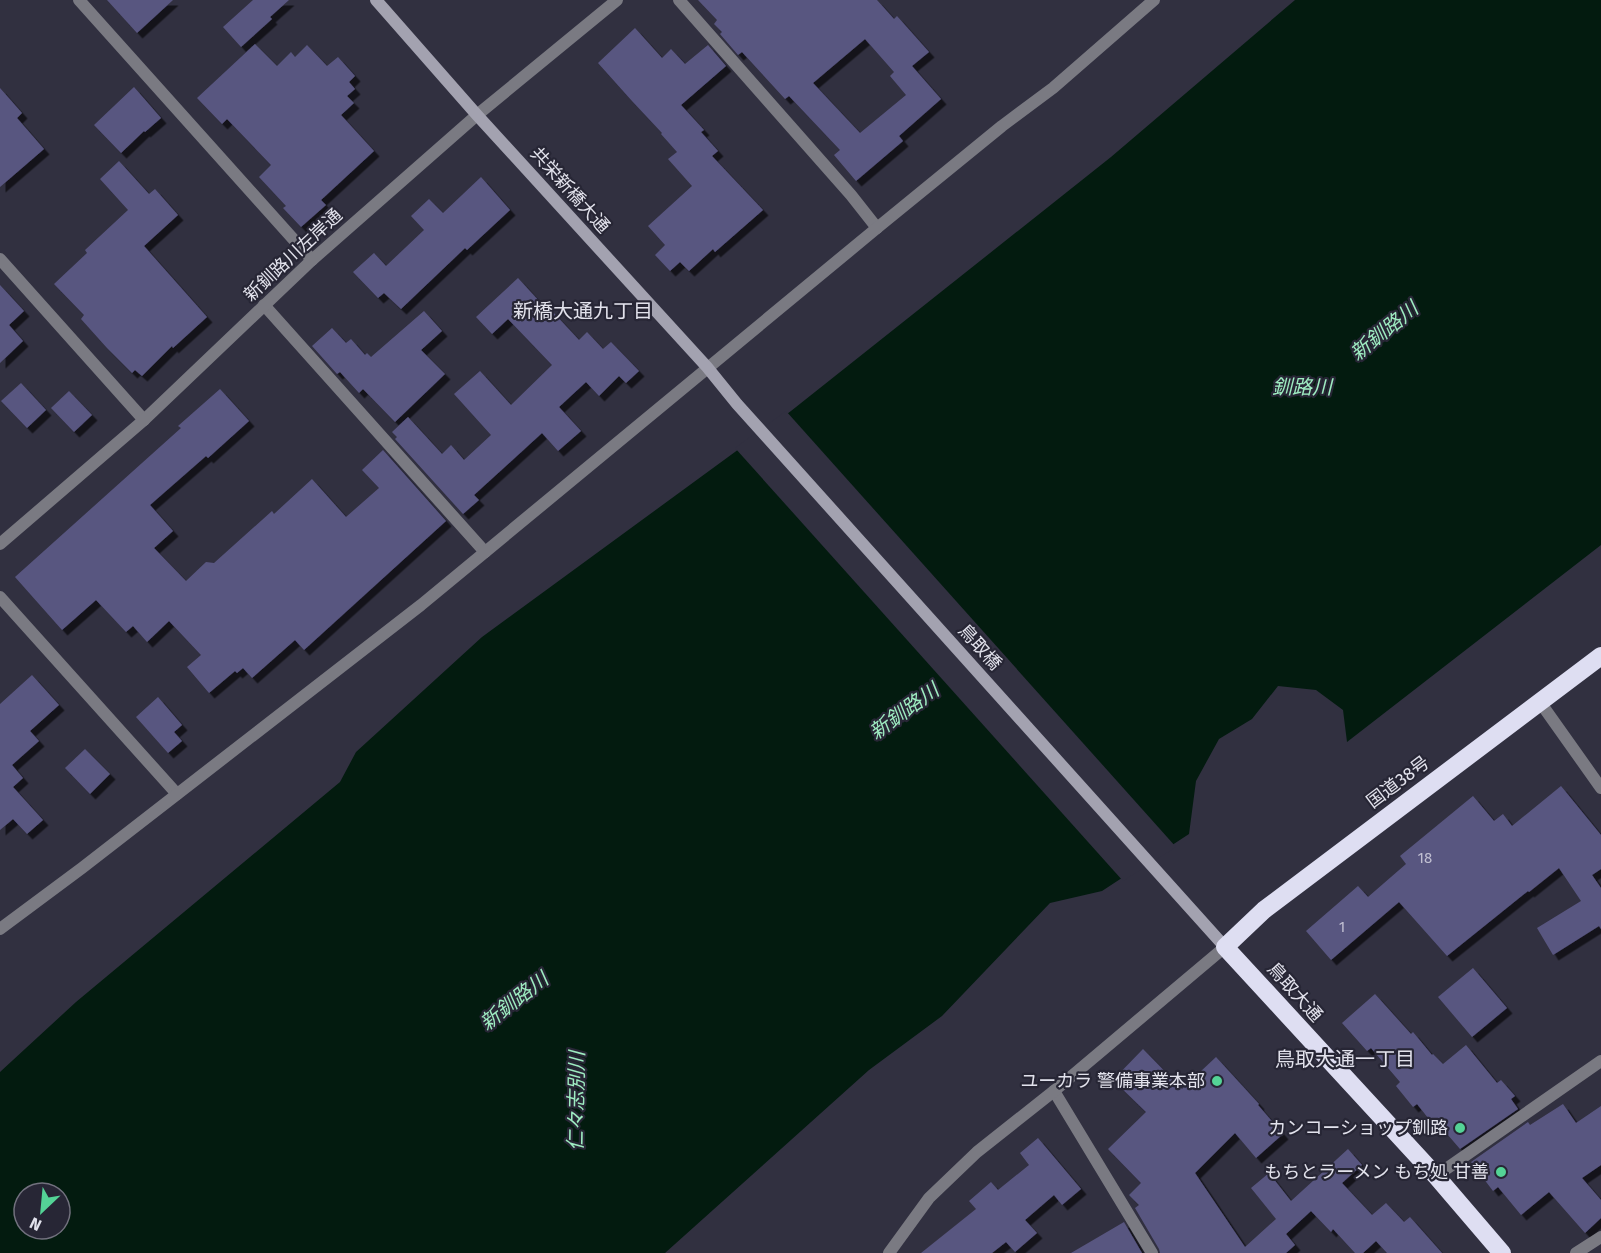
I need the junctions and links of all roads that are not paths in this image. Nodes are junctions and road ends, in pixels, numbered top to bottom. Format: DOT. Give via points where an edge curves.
graph roads {
  1 [pos="79,0"];
  2 [pos="376,0"];
  3 [pos="617,0"];
  4 [pos="679,0"];
  5 [pos="1155,0"];
  6 [pos="477,115"];
  7 [pos="877,228"];
  8 [pos="0,259"];
  9 [pos="312,260"];
  10 [pos="264,305"];
  11 [pos="707,367"];
  12 [pos="737,404"];
  13 [pos="144,420"];
  14 [pos="0,544"];
  15 [pos="485,552"];
  16 [pos="0,597"];
  17 [pos="1601,656"];
  18 [pos="1540,702"];
  19 [pos="1601,788"];
  20 [pos="177,794"];
  21 [pos="0,928"];
  22 [pos="1226,947"];
  23 [pos="1601,1061"];
  24 [pos="1054,1090"];
  25 [pos="1436,1176"];
  26 [pos="1601,1237"];
  27 [pos="889,1253"];
  28 [pos="1152,1253"];
  29 [pos="1502,1253"];
  30 [pos="1576,1253"];
  1 -- 9 [label="street"];
  2 -- 6 [label="street, 共栄新橋大通"];
  3 -- 6 [label="street, 新釧路川左岸通"];
  4 -- 7 [label="street"];
  5 -- 7 [label="street" via="1053,88"];
  6 -- 9 [label="street, 新釧路川左岸通"];
  6 -- 11 [label="street, 共栄新橋大通"];
  7 -- 11 [label="street"];
  8 -- 13 [label="street"];
  9 -- 10 [label="street, 新釧路川左岸通"];
  10 -- 13 [label="street, 新釧路川左岸通"];
  10 -- 15 [label="street"];
  11 -- 12 [label="street, 共栄新橋大通"];
  11 -- 15 [label="street"];
  12 -- 22 [label="street, 鳥取橋"];
  13 -- 14 [label="street, 新釧路川左岸通"];
  15 -- 20 [label="street"];
  16 -- 20 [label="street"];
  17 -- 18 [label="highway, 国道38号"];
  18 -- 19 [label="street"];
  18 -- 22 [label="highway, 国道38号" via="1264,910"];
  20 -- 21 [label="street"];
  22 -- 24 [label="street"];
  22 -- 25 [label="highway, 鳥取大通"];
  23 -- 25 [label="street"];
  24 -- 27 [label="street" via="977,1152 929,1198"];
  24 -- 28 [label="street"];
  25 -- 29 [label="highway, 鳥取大通"];
  26 -- 30 [label="street"];
}
